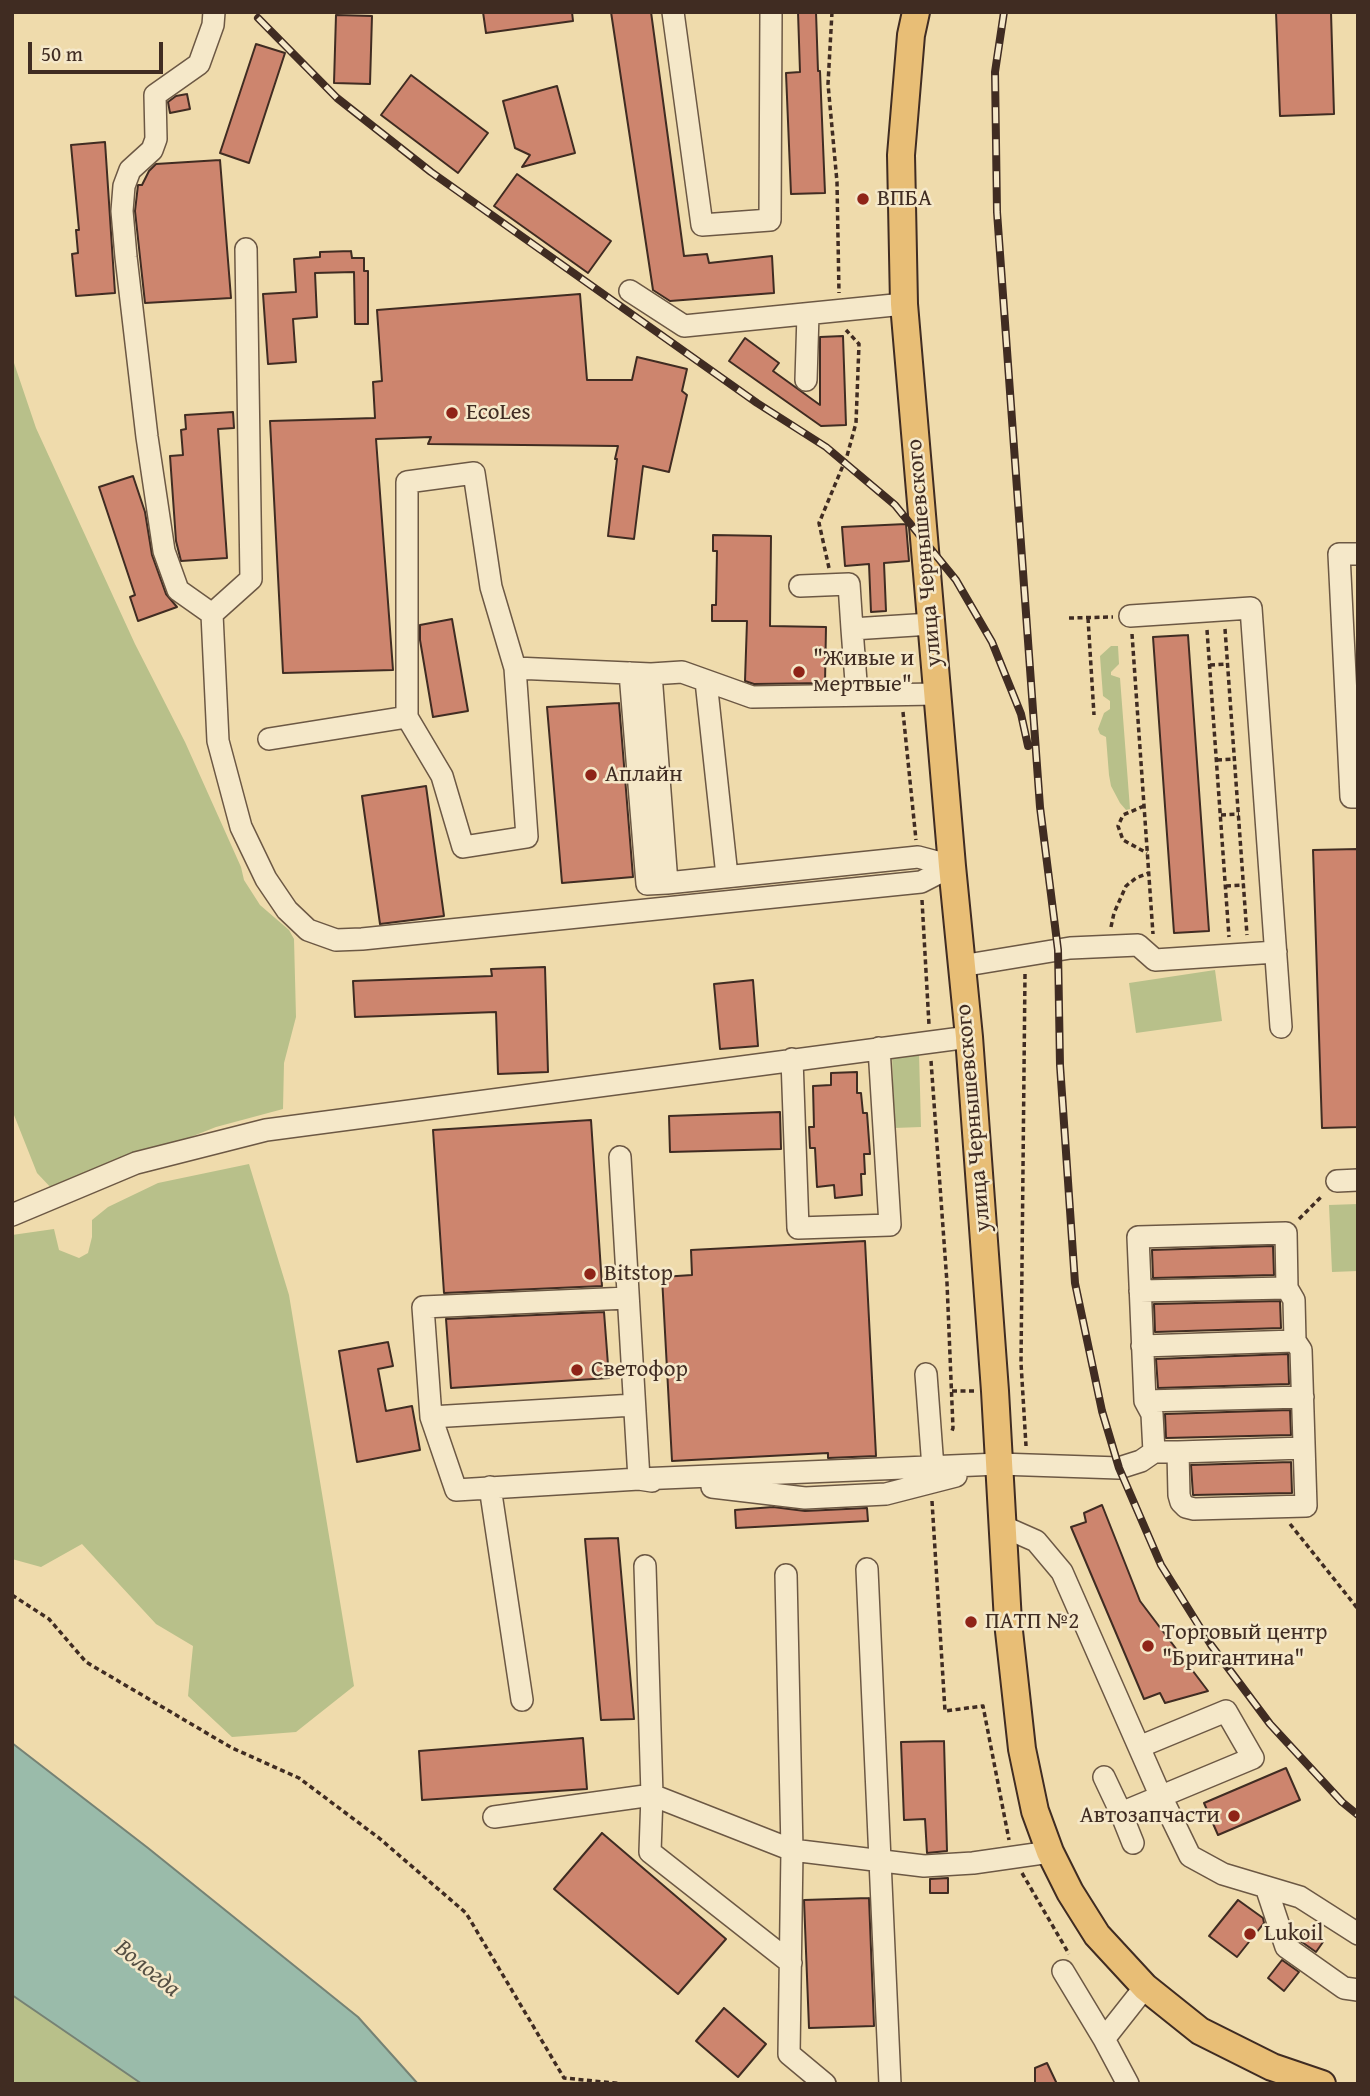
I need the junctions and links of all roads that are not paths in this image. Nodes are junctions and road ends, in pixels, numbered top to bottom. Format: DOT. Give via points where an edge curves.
graph roads {
  1 [pos="214,12"];
  2 [pos="673,12"];
  3 [pos="771,12"];
  4 [pos="916,12"];
  5 [pos="246,249"];
  6 [pos="630,290"];
  7 [pos="904,304"];
  8 [pos="808,314"];
  9 [pos="806,380"];
  10 [pos="1358,554"];
  11 [pos="800,586"];
  12 [pos="212,614"];
  13 [pos="1130,616"];
  14 [pos="931,624"];
  15 [pos="852,629"];
  16 [pos="515,668"];
  17 [pos="640,673"];
  18 [pos="706,681"];
  19 [pos="937,694"];
  20 [pos="858,695"];
  21 [pos="407,717"];
  22 [pos="270,739"];
  23 [pos="1358,797"];
  24 [pos="952,866"];
  25 [pos="727,876"];
  26 [pos="1276,952"];
  27 [pos="961,966"];
  28 [pos="1281,1027"];
  29 [pos="969,1037"];
  30 [pos="879,1048"];
  31 [pos="792,1059"];
  32 [pos="620,1157"];
  33 [pos="12,1214"];
  34 [pos="1287,1288"];
  35 [pos="1140,1291"];
  36 [pos="628,1298"];
  37 [pos="1295,1341"];
  38 [pos="1142,1346"];
  39 [pos="926,1374"];
  40 [pos="1303,1397"];
  41 [pos="1145,1401"];
  42 [pos="634,1405"];
  43 [pos="431,1416"];
  44 [pos="1304,1448"];
  45 [pos="1154,1452"];
  46 [pos="1178,1452"];
  47 [pos="999,1464"];
  48 [pos="936,1472"];
  49 [pos="639,1479"];
  50 [pos="490,1488"];
  51 [pos="1002,1526"];
  52 [pos="645,1566"];
  53 [pos="867,1569"];
  54 [pos="786,1575"];
  55 [pos="522,1700"];
  56 [pos="1139,1747"];
  57 [pos="1104,1777"];
  58 [pos="652,1795"];
  59 [pos="1161,1797"];
  60 [pos="1121,1813"];
  61 [pos="494,1817"];
  62 [pos="1133,1843"];
  63 [pos="792,1850"];
  64 [pos="1050,1852"];
  65 [pos="880,1861"];
  66 [pos="1266,1887"];
  67 [pos="1358,1934"];
  68 [pos="791,1963"];
  69 [pos="1063,1971"];
  70 [pos="1145,1987"];
  71 [pos="1358,1990"];
  72 [pos="1104,2039"];
  73 [pos="825,2084"];
  74 [pos="890,2084"];
  75 [pos="1128,2084"];
  76 [pos="1322,2084"];
  1 -- 12 [label="street" via="199,64 155,95 156,139 152,150 130,170 122,211 164,551 178,590"];
  2 -- 3 [label="street" via="702,225 771,220"];
  4 -- 7 [label="main road, улица Чернышевского" via="901,155"];
  5 -- 12 [label="street" via="251,579"];
  6 -- 8 [label="street" via="684,326"];
  7 -- 8 [label="street"];
  7 -- 14 [label="main road, улица Чернышевского"];
  8 -- 9 [label="street"];
  10 -- 23 [label="street" via="1339,555 1351,797"];
  11 -- 15 [label="street" via="849,584"];
  12 -- 24 [label="street" via="218,741 241,827 287,910 308,930 336,940 921,882"];
  13 -- 26 [label="street" via="1251,608"];
  14 -- 15 [label="street"];
  14 -- 19 [label="main road, улица Чернышевского"];
  15 -- 20 [label="street"];
  16 -- 17 [label="street"];
  16 -- 21 [label="street" via="527,837 463,847 442,776"];
  16 -- 21 [label="street" via="491,587 474,473 407,482"];
  17 -- 18 [label="street" via="682,672"];
  17 -- 25 [label="street" via="647,884"];
  18 -- 20 [label="street" via="752,696"];
  18 -- 25 [label="street"];
  19 -- 20 [label="street"];
  19 -- 24 [label="main road, улица Чернышевского"];
  21 -- 22 [label="street"];
  24 -- 25 [label="street" via="918,857"];
  24 -- 27 [label="main road, улица Чернышевского"];
  26 -- 27 [label="street" via="1155,960 1138,945 1070,948"];
  26 -- 28 [label="street"];
  27 -- 29 [label="main road, улица Чернышевского"];
  29 -- 30 [label="street"];
  29 -- 47 [label="main road, улица Чернышевского"];
  30 -- 31 [label="street"];
  30 -- 31 [label="street" via="890,1225 798,1228"];
  31 -- 33 [label="street" via="266,1130 136,1163"];
  32 -- 36 [label="street"];
  34 -- 35 [label="street"];
  34 -- 35 [label="street" via="1286,1233 1138,1237"];
  34 -- 37 [label="street" via="1294,1300"];
  35 -- 38 [label="street"];
  36 -- 42 [label="street"];
  36 -- 43 [label="street" via="423,1307"];
  37 -- 38 [label="street"];
  37 -- 40 [label="street" via="1301,1350"];
  38 -- 41 [label="street"];
  39 -- 48 [label="street"];
  40 -- 41 [label="street"];
  40 -- 44 [label="street"];
  41 -- 45 [label="street" via="1152,1413"];
  42 -- 43 [label="street"];
  42 -- 49 [label="street"];
  43 -- 50 [label="street" via="456,1490"];
  44 -- 46 [label="street"];
  44 -- 46 [label="street" via="1306,1506 1186,1507 1179,1495"];
  45 -- 46 [label="street"];
  45 -- 47 [label="street" via="1119,1468"];
  47 -- 48 [label="street"];
  47 -- 51 [label="main road, улица Чернышевского"];
  48 -- 49 [label="street"];
  49 -- 50 [label="street"];
  50 -- 55 [label="street"];
  51 -- 56 [label="street" via="1036,1541 1062,1572"];
  51 -- 64 [label="main road, улица Чернышевского" via="1022,1749 1035,1811"];
  52 -- 58 [label="street"];
  53 -- 65 [label="street"];
  54 -- 63 [label="street"];
  56 -- 59 [label="street"];
  56 -- 59 [label="street" via="1226,1711 1253,1758"];
  57 -- 60 [label="street"];
  58 -- 61 [label="street"];
  58 -- 63 [label="street"];
  58 -- 68 [label="street" via="650,1852"];
  59 -- 60 [label="street"];
  59 -- 66 [label="street" via="1190,1856 1223,1874"];
  60 -- 62 [label="street"];
  63 -- 65 [label="street"];
  63 -- 68 [label="street"];
  64 -- 65 [label="street" via="924,1866"];
  64 -- 70 [label="main road, улица Чернышевского" via="1097,1935"];
  65 -- 74 [label="street"];
  66 -- 67 [label="street" via="1300,1897"];
  66 -- 71 [label="street" via="1286,1947 1344,1988"];
  68 -- 73 [label="street" via="789,2054"];
  69 -- 72 [label="street"];
  70 -- 72 [label="street"];
  70 -- 76 [label="main road, улица Чернышевского" via="1200,2031 1272,2067"];
  72 -- 75 [label="street"];
}
